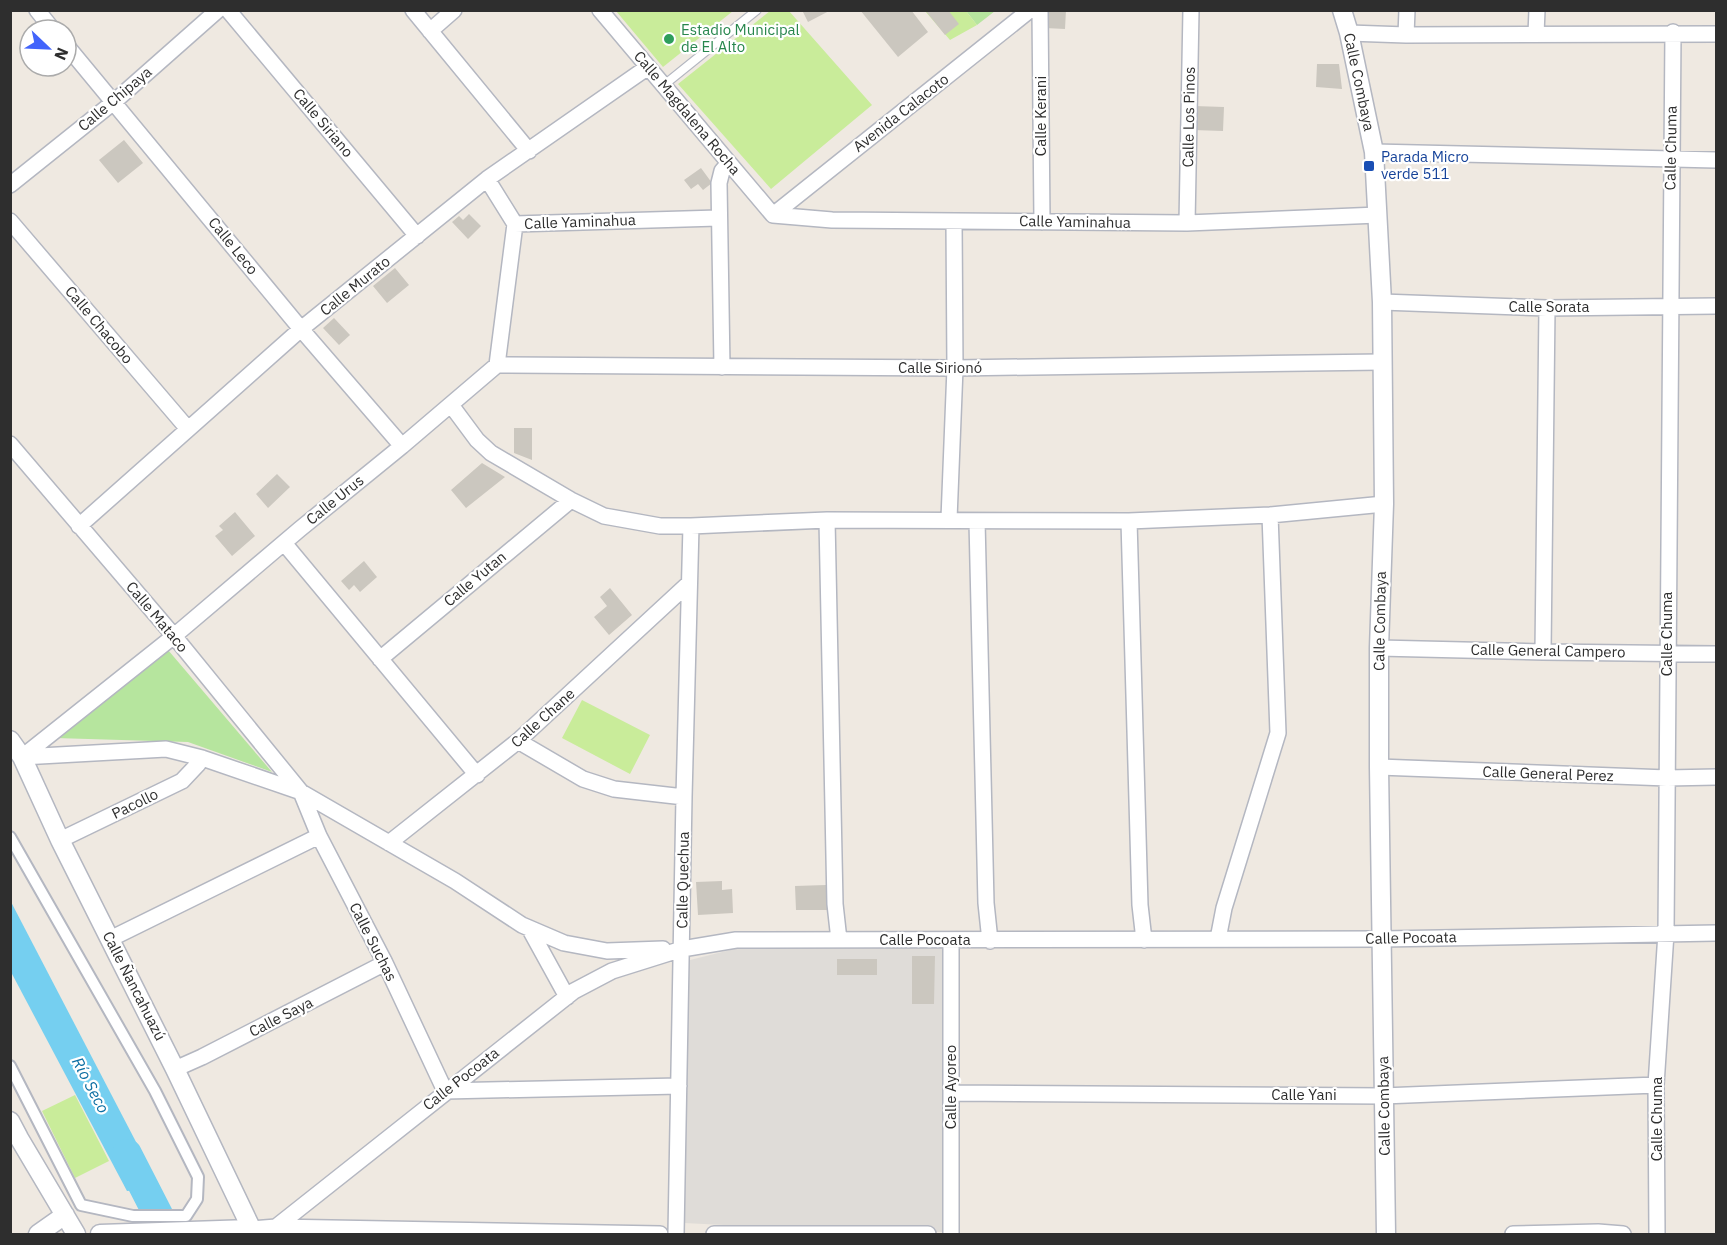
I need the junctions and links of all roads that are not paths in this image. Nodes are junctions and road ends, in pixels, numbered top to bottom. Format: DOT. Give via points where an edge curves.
graph roads {
  1 [pos="218,10"];
  2 [pos="228,10"];
  3 [pos="413,10"];
  4 [pos="454,10"];
  5 [pos="600,10"];
  6 [pos="757,10"];
  7 [pos="1030,10"];
  8 [pos="1040,10"];
  9 [pos="1191,10"];
  10 [pos="1342,10"];
  11 [pos="1407,10"];
  12 [pos="1537,10"];
  13 [pos="430,31"];
  14 [pos="1349,33"];
  15 [pos="1673,33"];
  16 [pos="1716,33"];
  17 [pos="1536,34"];
  18 [pos="1406,35"];
  19 [pos="78,59"];
  20 [pos="648,67"];
  21 [pos="664,85"];
  22 [pos="115,101"];
  23 [pos="529,151"];
  24 [pos="1374,152"];
  25 [pos="1670,160"];
  26 [pos="1716,160"];
  27 [pos="729,163"];
  28 [pos="487,179"];
  29 [pos="10,185"];
  30 [pos="773,215"];
  31 [pos="1378,215"];
  32 [pos="718,218"];
  33 [pos="954,220"];
  34 [pos="10,222"];
  35 [pos="1042,222"];
  36 [pos="1186,223"];
  37 [pos="515,224"];
  38 [pos="417,236"];
  39 [pos="1382,302"];
  40 [pos="1671,305"];
  41 [pos="1716,306"];
  42 [pos="1547,308"];
  43 [pos="301,329"];
  44 [pos="1382,362"];
  45 [pos="497,365"];
  46 [pos="722,367"];
  47 [pos="955,368"];
  48 [pos="451,405"];
  49 [pos="188,429"];
  50 [pos="10,444"];
  51 [pos="402,446"];
  52 [pos="571,500"];
  53 [pos="1384,504"];
  54 [pos="1270,515"];
  55 [pos="949,519"];
  56 [pos="827,520"];
  57 [pos="977,521"];
  58 [pos="1129,521"];
  59 [pos="79,526"];
  60 [pos="691,526"];
  61 [pos="284,543"];
  62 [pos="688,584"];
  63 [pos="174,636"];
  64 [pos="1379,648"];
  65 [pos="1543,652"];
  66 [pos="1667,652"];
  67 [pos="1716,654"];
  68 [pos="380,659"];
  69 [pos="10,740"];
  70 [pos="518,741"];
  71 [pos="22,757"];
  72 [pos="202,758"];
  73 [pos="1379,767"];
  74 [pos="477,775"];
  75 [pos="1716,777"];
  76 [pos="1667,778"];
  77 [pos="301,792"];
  78 [pos="684,797"];
  79 [pos="319,836"];
  80 [pos="10,837"];
  81 [pos="60,840"];
  82 [pos="389,843"];
  83 [pos="529,928"];
  84 [pos="1666,933"];
  85 [pos="1716,933"];
  86 [pos="110,939"];
  87 [pos="1218,939"];
  88 [pos="1382,939"];
  89 [pos="839,940"];
  90 [pos="951,940"];
  91 [pos="990,940"];
  92 [pos="1144,940"];
  93 [pos="682,949"];
  94 [pos="385,963"];
  95 [pos="567,997"];
  96 [pos="10,1066"];
  97 [pos="175,1069"];
  98 [pos="1656,1085"];
  99 [pos="679,1086"];
  100 [pos="445,1092"];
  101 [pos="951,1093"];
  102 [pos="1383,1096"];
  103 [pos="10,1121"];
  104 [pos="15,1140"];
  105 [pos="64,1215"];
  106 [pos="134,1224"];
  107 [pos="188,1224"];
  108 [pos="276,1227"];
  109 [pos="252,1232"];
  110 [pos="38,1234"];
  111 [pos="76,1234"];
  112 [pos="100,1234"];
  113 [pos="660,1234"];
  114 [pos="676,1234"];
  115 [pos="714,1234"];
  116 [pos="822,1234"];
  117 [pos="928,1234"];
  118 [pos="951,1234"];
  119 [pos="1386,1234"];
  120 [pos="1513,1234"];
  121 [pos="1623,1234"];
  122 [pos="1657,1234"];
  1 -- 22 [label="street, Calle Chipaya"];
  2 -- 38 [label="street, Calle Siriano"];
  3 -- 13 [label="street"];
  4 -- 13 [label="street"];
  5 -- 20 [label="street, Calle Magdalena Rocha"];
  6 -- 21 [label="lane"];
  7 -- 30 [label="street, Avenida Calacoto"];
  8 -- 35 [label="street, Calle Kerani"];
  9 -- 36 [label="street, Calle Los Pinos"];
  10 -- 14 [label="street, Calle Combaya"];
  11 -- 18 [label="street"];
  12 -- 17 [label="street"];
  13 -- 23 [label="street"];
  14 -- 18 [label="street"];
  14 -- 24 [label="street, Calle Combaya"];
  15 -- 16 [label="street"];
  15 -- 17 [label="street"];
  15 -- 25 [label="street, Calle Chuma"];
  17 -- 18 [label="street"];
  19 -- 22 [label="street, Calle Leco"];
  20 -- 21 [label="street, Calle Magdalena Rocha"];
  20 -- 23 [label="street, Calle Murato"];
  21 -- 27 [label="street, Calle Magdalena Rocha"];
  22 -- 29 [label="street, Calle Chipaya"];
  22 -- 43 [label="street, Calle Leco"];
  23 -- 28 [label="street, Calle Murato"];
  24 -- 25 [label="street"];
  24 -- 31 [label="street, Calle Combaya"];
  25 -- 26 [label="street"];
  25 -- 40 [label="street, Calle Chuma"];
  27 -- 30 [label="street, Calle Magdalena Rocha"];
  27 -- 32 [label="street" via="718,183"];
  28 -- 37 [label="street"];
  28 -- 38 [label="street, Calle Murato"];
  30 -- 33 [label="street, Calle Yaminahua" via="832,220"];
  31 -- 36 [label="street, Calle Yaminahua"];
  31 -- 39 [label="street, Calle Combaya"];
  32 -- 37 [label="street, Calle Yaminahua"];
  32 -- 46 [label="street"];
  33 -- 35 [label="street, Calle Yaminahua"];
  33 -- 47 [label="street"];
  34 -- 49 [label="street, Calle Chacobo"];
  35 -- 36 [label="street, Calle Yaminahua"];
  37 -- 45 [label="street"];
  38 -- 43 [label="street, Calle Murato"];
  39 -- 42 [label="street, Calle Sorata"];
  39 -- 44 [label="street, Calle Combaya"];
  40 -- 41 [label="street, Calle Sorata"];
  40 -- 42 [label="street, Calle Sorata"];
  40 -- 66 [label="street, Calle Chuma"];
  42 -- 65 [label="street"];
  43 -- 49 [label="street, Calle Murato"];
  43 -- 51 [label="street, Calle Leco"];
  44 -- 47 [label="street, Calle Sirionó"];
  44 -- 53 [label="street, Calle Combaya"];
  45 -- 46 [label="street, Calle Sirionó"];
  45 -- 48 [label="street, Calle Urus"];
  46 -- 47 [label="street, Calle Sirionó"];
  47 -- 55 [label="street"];
  48 -- 51 [label="street, Calle Urus"];
  48 -- 52 [label="street" via="491,453"];
  49 -- 59 [label="street, Calle Murato"];
  50 -- 59 [label="street, Calle Mataco"];
  51 -- 61 [label="street, Calle Urus"];
  52 -- 60 [label="street" via="604,516 660,526"];
  52 -- 68 [label="street, Calle Yutan"];
  53 -- 54 [label="street"];
  53 -- 64 [label="street, Calle Combaya"];
  54 -- 58 [label="street"];
  54 -- 87 [label="street" via="1278,733"];
  55 -- 56 [label="street"];
  55 -- 57 [label="street"];
  56 -- 60 [label="street"];
  56 -- 89 [label="street"];
  57 -- 58 [label="street"];
  57 -- 91 [label="street"];
  58 -- 92 [label="street"];
  59 -- 63 [label="street, Calle Mataco"];
  60 -- 62 [label="street, Calle Quechua"];
  61 -- 63 [label="street, Calle Urus"];
  61 -- 68 [label="street"];
  62 -- 70 [label="street, Calle Chane"];
  62 -- 78 [label="street, Calle Quechua"];
  63 -- 71 [label="street, Calle Urus"];
  63 -- 77 [label="street, Calle Mataco"];
  64 -- 65 [label="street, Calle General Campero"];
  64 -- 73 [label="street, Calle Combaya"];
  65 -- 66 [label="street, Calle General Campero"];
  66 -- 67 [label="street, Calle General Campero"];
  66 -- 76 [label="street, Calle Chuma"];
  68 -- 74 [label="street"];
  69 -- 71 [label="street, Calle Ñancahuazú"];
  70 -- 74 [label="street, Calle Chane"];
  70 -- 78 [label="street" via="583,779 614,789"];
  71 -- 72 [label="street" via="166,749"];
  71 -- 81 [label="street, Calle Ñancahuazú"];
  72 -- 77 [label="street"];
  72 -- 81 [label="street, Pacollo" via="182,781"];
  73 -- 76 [label="street, Calle General Perez"];
  73 -- 88 [label="street, Calle Combaya"];
  74 -- 82 [label="street, Calle Chane"];
  75 -- 76 [label="street, Calle General Perez"];
  76 -- 84 [label="street, Calle Chuma"];
  77 -- 79 [label="street, Calle Suchas"];
  77 -- 82 [label="street"];
  78 -- 93 [label="street, Calle Quechua"];
  79 -- 86 [label="street"];
  79 -- 94 [label="street, Calle Suchas"];
  80 -- 107 [label="street" via="155,1090 198,1177"];
  81 -- 86 [label="street, Calle Ñancahuazú"];
  82 -- 83 [label="street"];
  83 -- 93 [label="street" via="564,942 607,951"];
  83 -- 95 [label="street"];
  84 -- 85 [label="street, Calle Pocoata"];
  84 -- 88 [label="street, Calle Pocoata"];
  84 -- 98 [label="street, Calle Chuma"];
  86 -- 97 [label="street, Calle Ñancahuazú"];
  87 -- 88 [label="street, Calle Pocoata"];
  87 -- 92 [label="street, Calle Pocoata"];
  88 -- 102 [label="street, Calle Combaya"];
  89 -- 90 [label="street, Calle Pocoata"];
  89 -- 93 [label="street, Calle Pocoata" via="736,940"];
  90 -- 91 [label="street, Calle Pocoata"];
  90 -- 101 [label="street, Calle Ayoreo"];
  91 -- 92 [label="street, Calle Pocoata"];
  93 -- 95 [label="street, Calle Pocoata" via="612,971"];
  93 -- 99 [label="street, Calle Quechua"];
  94 -- 97 [label="street, Calle Saya"];
  94 -- 100 [label="street, Calle Suchas"];
  95 -- 100 [label="street, Calle Pocoata"];
  96 -- 106 [label="street" via="81,1205"];
  97 -- 109 [label="street, Calle Ñancahuazú"];
  98 -- 102 [label="street, Calle Yani"];
  98 -- 122 [label="street, Calle Chuma"];
  99 -- 100 [label="street"];
  99 -- 114 [label="street, Calle Quechua"];
  100 -- 108 [label="street, Calle Pocoata"];
  101 -- 102 [label="street, Calle Yani"];
  101 -- 118 [label="street, Calle Ayoreo"];
  102 -- 119 [label="street, Calle Combaya"];
  103 -- 104 [label="street"];
  104 -- 105 [label="street"];
  105 -- 110 [label="street"];
  105 -- 111 [label="street"];
  106 -- 107 [label="street"];
  106 -- 112 [label="street"];
  107 -- 109 [label="street"];
  108 -- 109 [label="street"];
  108 -- 113 [label="street"];
  115 -- 116 [label="street"];
  116 -- 117 [label="street"];
  120 -- 121 [label="street"];
}
